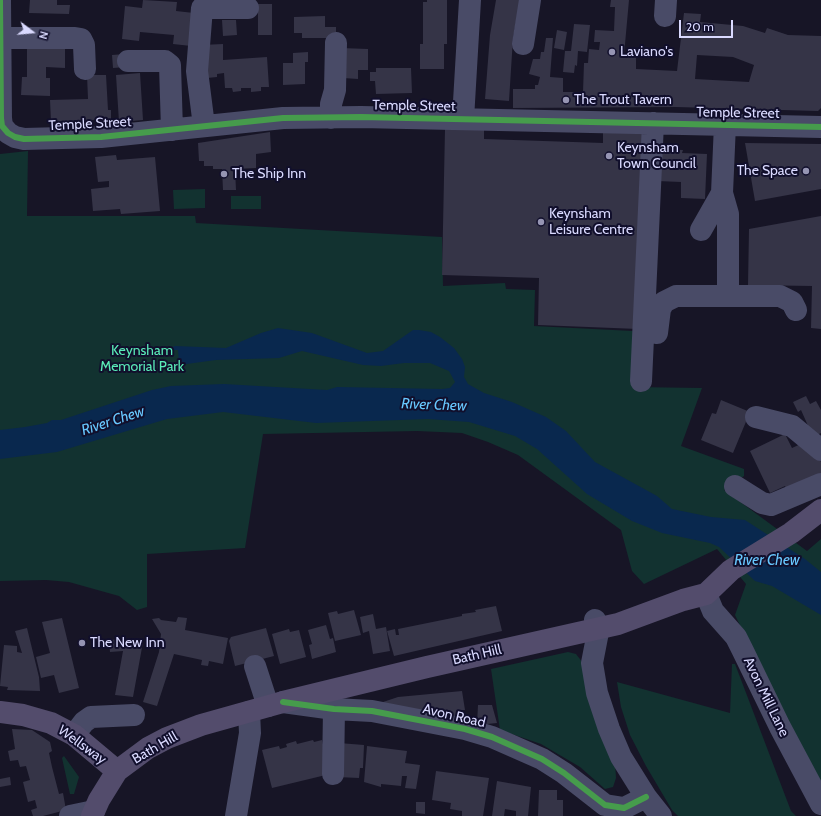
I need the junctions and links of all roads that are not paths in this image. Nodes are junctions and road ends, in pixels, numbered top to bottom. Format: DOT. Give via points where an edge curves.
graph roads {
  1 [pos="0,0"];
  2 [pos="470,0"];
  3 [pos="530,0"];
  4 [pos="248,8"];
  5 [pos="1,38"];
  6 [pos="523,44"];
  7 [pos="331,52"];
  8 [pos="128,61"];
  9 [pos="85,69"];
  10 [pos="331,118"];
  11 [pos="463,119"];
  12 [pos="653,123"];
  13 [pos="725,124"];
  14 [pos="204,126"];
  15 [pos="821,127"];
  16 [pos="2,130"];
  17 [pos="172,130"];
  18 [pos="722,193"];
  19 [pos="701,230"];
  20 [pos="728,296"];
  21 [pos="796,310"];
  22 [pos="657,333"];
  23 [pos="641,381"];
  24 [pos="756,417"];
  25 [pos="821,450"];
  26 [pos="821,484"];
  27 [pos="735,486"];
  28 [pos="821,510"];
  29 [pos="706,594"];
  30 [pos="597,624"];
  31 [pos="255,666"];
  32 [pos="267,707"];
  33 [pos="334,709"];
  34 [pos="0,712"];
  35 [pos="134,715"];
  36 [pos="74,735"];
  37 [pos="117,771"];
  38 [pos="333,774"];
  39 [pos="646,797"];
  40 [pos="821,804"];
  41 [pos="93,814"];
  42 [pos="70,816"];
  43 [pos="236,816"];
  44 [pos="661,816"];
  1 -- 5 [label="street"];
  2 -- 11 [label="street"];
  3 -- 6 [label="street"];
  4 -- 14 [label="street" via="202,8 197,71"];
  5 -- 9 [label="street" via="80,39 84,45"];
  5 -- 16 [label="street"];
  7 -- 10 [label="street" via="343,90 332,104"];
  8 -- 17 [label="street" via="165,61 170,65"];
  10 -- 11 [label="street, Temple Street"];
  10 -- 14 [label="street, Temple Street" via="275,118"];
  11 -- 12 [label="street, Temple Street"];
  12 -- 13 [label="street, Temple Street"];
  12 -- 23 [label="street"];
  13 -- 15 [label="street, Temple Street"];
  13 -- 18 [label="street"];
  14 -- 17 [label="street, Temple Street"];
  16 -- 17 [label="street, Temple Street" via="24,139 101,137"];
  18 -- 19 [label="street"];
  18 -- 20 [label="street" via="728,214"];
  20 -- 21 [label="street" via="780,296 792,302"];
  20 -- 22 [label="street" via="670,298 660,309"];
  24 -- 25 [label="street" via="792,426"];
  26 -- 27 [label="street" via="771,505 762,503"];
  28 -- 29 [label="main road, Bath Hill" via="791,533 731,570"];
  29 -- 30 [label="main road, Bath Hill" via="682,600 618,624"];
  29 -- 40 [label="street, Avon Mill Lane" via="713,610 736,637"];
  30 -- 32 [label="main road, Bath Hill"];
  30 -- 39 [label="street" via="592,663 597,694 621,757"];
  31 -- 32 [label="street"];
  32 -- 33 [label="street, Avon Road"];
  32 -- 37 [label="main road, Bath Hill" via="201,725 167,738 148,748"];
  32 -- 43 [label="street" via="250,733"];
  33 -- 38 [label="street"];
  33 -- 39 [label="street, Avon Road" via="372,711 465,729 511,745 542,759 564,773 605,805 624,808"];
  34 -- 36 [label="main road, Wellsway" via="51,723"];
  35 -- 36 [label="street" via="91,717"];
  36 -- 37 [label="main road, Wellsway"];
  37 -- 41 [label="main road"];
  39 -- 44 [label="street"];
  41 -- 42 [label="street"];
}
